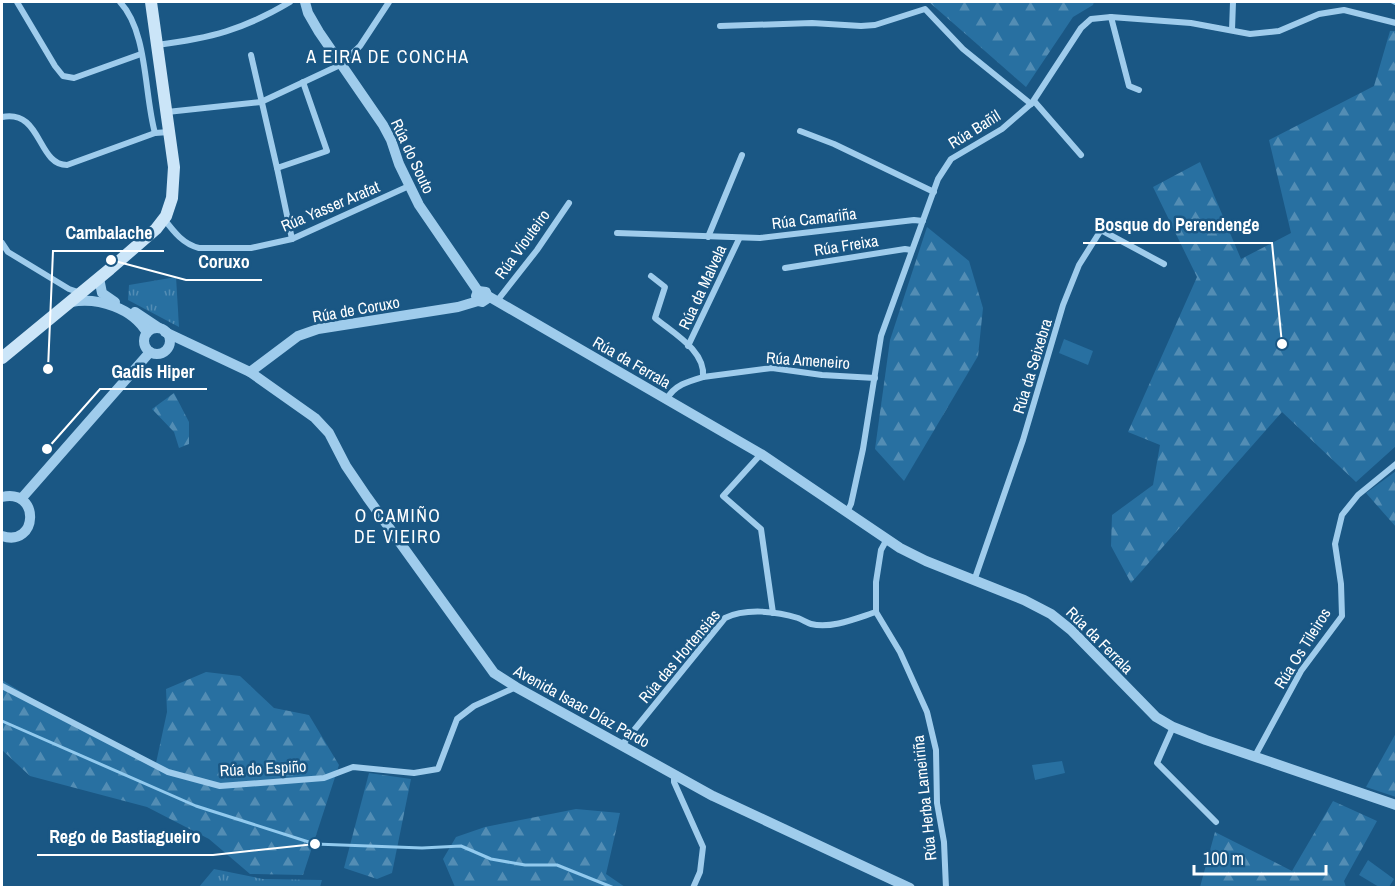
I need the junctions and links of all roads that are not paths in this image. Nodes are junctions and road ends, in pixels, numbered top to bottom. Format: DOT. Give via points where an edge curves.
graph roads {
  1 [pos="16,2"];
  2 [pos="120,2"];
  3 [pos="151,2"];
  4 [pos="290,2"];
  5 [pos="305,2"];
  6 [pos="389,2"];
  7 [pos="1233,2"];
  8 [pos="1111,17"];
  9 [pos="1396,23"];
  10 [pos="720,26"];
  11 [pos="1232,30"];
  12 [pos="157,45"];
  13 [pos="141,54"];
  14 [pos="251,55"];
  15 [pos="340,65"];
  16 [pos="303,82"];
  17 [pos="1139,90"];
  18 [pos="261,102"];
  19 [pos="1032,103"];
  20 [pos="167,112"];
  21 [pos="2,117"];
  22 [pos="800,131"];
  23 [pos="170,132"];
  24 [pos="155,134"];
  25 [pos="742,154"];
  26 [pos="1081,155"];
  27 [pos="277,168"];
  28 [pos="409,186"];
  29 [pos="934,192"];
  30 [pos="569,202"];
  31 [pos="164,219"];
  32 [pos="922,221"];
  33 [pos="617,233"];
  34 [pos="708,237"];
  35 [pos="292,239"];
  36 [pos="739,239"];
  37 [pos="2,243"];
  38 [pos="911,250"];
  39 [pos="1164,264"];
  40 [pos="785,268"];
  41 [pos="651,276"];
  42 [pos="99,278"];
  43 [pos="81,293"];
  44 [pos="485,297"];
  45 [pos="71,302"];
  46 [pos="162,330"];
  47 [pos="147,333"];
  48 [pos="186,342"];
  49 [pos="169,345"];
  50 [pos="688,346"];
  51 [pos="150,352"];
  52 [pos="2,358"];
  53 [pos="250,372"];
  54 [pos="703,377"];
  55 [pos="875,378"];
  56 [pos="667,399"];
  57 [pos="761,454"];
  58 [pos="1396,464"];
  59 [pos="2,497"];
  60 [pos="21,499"];
  61 [pos="847,512"];
  62 [pos="2,536"];
  63 [pos="887,539"];
  64 [pos="974,581"];
  65 [pos="876,612"];
  66 [pos="773,613"];
  67 [pos="2,686"];
  68 [pos="516,687"];
  69 [pos="1173,728"];
  70 [pos="622,745"];
  71 [pos="1255,756"];
  72 [pos="674,776"];
  73 [pos="1396,805"];
  74 [pos="1216,822"];
  75 [pos="693,888"];
  76 [pos="910,888"];
  77 [pos="946,888"];
  1 -- 13 [label="street" via="63,76 74,78"];
  2 -- 13 [label="street" via="135,28"];
  3 -- 12 [label="main road"];
  4 -- 12 [label="street" via="236,30"];
  5 -- 15 [label="street, Rúa do Souto"];
  6 -- 15 [label="street" via="360,46"];
  7 -- 11 [label="street"];
  8 -- 11 [label="street, Rúa Bañil"];
  8 -- 17 [label="street" via="1129,86"];
  8 -- 19 [label="street, Rúa Bañil" via="1091,19 1081,28"];
  9 -- 11 [label="street, Rúa Bañil" via="1344,10 1318,14 1279,31 1250,34"];
  10 -- 19 [label="street" via="868,26 925,9 963,49"];
  12 -- 20 [label="main road"];
  13 -- 24 [label="street"];
  14 -- 18 [label="street"];
  15 -- 16 [label="street"];
  15 -- 28 [label="street, Rúa do Souto" via="387,132"];
  16 -- 18 [label="street"];
  16 -- 27 [label="street" via="327,151"];
  18 -- 20 [label="street"];
  18 -- 27 [label="street"];
  19 -- 26 [label="street"];
  19 -- 29 [label="street, Rúa Bañil" via="1002,129 951,159"];
  20 -- 23 [label="main road"];
  21 -- 24 [label="street" via="30,124 59,165"];
  22 -- 29 [label="street"];
  23 -- 24 [label="street"];
  23 -- 31 [label="main road" via="174,183"];
  25 -- 34 [label="street"];
  27 -- 35 [label="street"];
  28 -- 35 [label="street, Rúa Yasser Arafat"];
  28 -- 44 [label="street, Rúa do Souto"];
  29 -- 32 [label="street, Rúa Bañil"];
  30 -- 44 [label="street, Rúa Viouteiro" via="537,250"];
  31 -- 35 [label="street, Rúa Yasser Arafat" via="180,238 199,248 251,248"];
  31 -- 42 [label="main road"];
  32 -- 36 [label="street, Rúa Camariña"];
  32 -- 38 [label="street, Rúa Bañil"];
  33 -- 34 [label="street, Rúa Camariña"];
  34 -- 36 [label="street, Rúa Camariña"];
  36 -- 50 [label="street, Rúa da Malvela"];
  37 -- 43 [label="street" via="8,252"];
  38 -- 40 [label="street, Rúa Freixa"];
  38 -- 55 [label="street, Rúa Bañil" via="882,336"];
  39 -- 64 [label="street, Rúa da Seixebra" via="1101,230 1079,265"];
  41 -- 50 [label="street, Rúa da Malvela" via="665,287 655,318"];
  42 -- 43 [label="main road"];
  42 -- 46 [label="street" via="102,293"];
  43 -- 45 [label="main road"];
  44 -- 53 [label="street, Rúa de Coruxo" via="458,307 318,329 298,336"];
  44 -- 56 [label="street, Rúa da Ferrala"];
  45 -- 47 [label="street" via="83,299 104,303 136,318"];
  45 -- 52 [label="main road"];
  46 -- 47 [label="street" via="154,328"];
  46 -- 48 [label="street, Avenida Isaac Díaz Pardo"];
  46 -- 49 [label="street" via="169,337"];
  47 -- 51 [label="street" via="144,345"];
  48 -- 49 [label="street"];
  48 -- 53 [label="street, Avenida Isaac Díaz Pardo"];
  49 -- 51 [label="street" via="159,354"];
  50 -- 54 [label="street, Rúa da Malvela" via="704,368"];
  51 -- 60 [label="street"];
  53 -- 68 [label="street, Avenida Isaac Díaz Pardo" via="315,418 329,433 351,474 443,605 494,673"];
  54 -- 55 [label="street, Rúa Ameneiro" via="772,368"];
  54 -- 56 [label="street" via="676,388"];
  55 -- 61 [label="street, Rúa Bañil"];
  56 -- 57 [label="street, Rúa da Ferrala"];
  57 -- 61 [label="street, Rúa da Ferrala"];
  57 -- 66 [label="street" via="723,496 761,529"];
  58 -- 71 [label="street, Rúa Os Tileiros" via="1358,495 1342,515 1335,544 1342,616 1301,671"];
  59 -- 60 [label="street"];
  60 -- 62 [label="street" via="31,515 28,528 18,537"];
  61 -- 63 [label="street, Rúa da Ferrala"];
  63 -- 64 [label="street, Rúa da Ferrala"];
  63 -- 65 [label="street" via="881,550 876,582"];
  64 -- 69 [label="street, Rúa da Ferrala" via="1051,614 1156,717"];
  65 -- 66 [label="street, Rúa das Hortensias" via="837,624 812,625"];
  65 -- 77 [label="street, Rúa Herba Lameiriña" via="900,652 927,712 936,750"];
  66 -- 70 [label="street, Rúa das Hortensias" via="736,613 725,618"];
  67 -- 68 [label="street, Rúa do Espiño" via="168,772 220,786 324,777 353,767 414,773 438,769 457,718"];
  68 -- 70 [label="street, Avenida Isaac Díaz Pardo"];
  69 -- 71 [label="street, Rúa da Ferrala"];
  69 -- 74 [label="street" via="1157,764"];
  70 -- 72 [label="street, Avenida Isaac Díaz Pardo"];
  71 -- 73 [label="street, Rúa da Ferrala"];
  72 -- 75 [label="street" via="703,847 700,872"];
  72 -- 76 [label="street, Avenida Isaac Díaz Pardo"];
}
